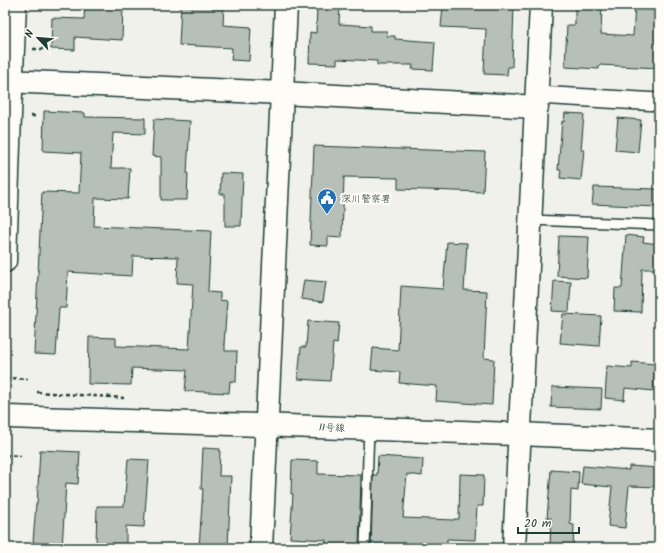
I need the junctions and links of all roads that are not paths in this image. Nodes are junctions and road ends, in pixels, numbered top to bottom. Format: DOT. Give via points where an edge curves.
graph roads {
  1 [pos="15,5"];
  2 [pos="286,5"];
  3 [pos="541,5"];
  4 [pos="8,81"];
  5 [pos="282,93"];
  6 [pos="537,101"];
  7 [pos="659,102"];
  8 [pos="531,220"];
  9 [pos="659,225"];
  10 [pos="5,261"];
  11 [pos="5,417"];
  12 [pos="267,425"];
  13 [pos="370,428"];
  14 [pos="520,434"];
  15 [pos="659,440"];
  16 [pos="261,548"];
  17 [pos="365,548"];
  18 [pos="514,548"];
  1 -- 4 [label="street"];
  2 -- 5 [label="street"];
  3 -- 6 [label="street"];
  4 -- 5 [label="street"];
  4 -- 10 [label="street"];
  5 -- 6 [label="street"];
  5 -- 12 [label="street"];
  6 -- 7 [label="street"];
  6 -- 8 [label="street"];
  8 -- 9 [label="lane"];
  8 -- 14 [label="street"];
  11 -- 12 [label="street, 11号線"];
  12 -- 13 [label="street, 11号線"];
  12 -- 16 [label="street"];
  13 -- 14 [label="street, 11号線"];
  13 -- 17 [label="lane"];
  14 -- 15 [label="street, 11号線"];
  14 -- 18 [label="street"];
}
